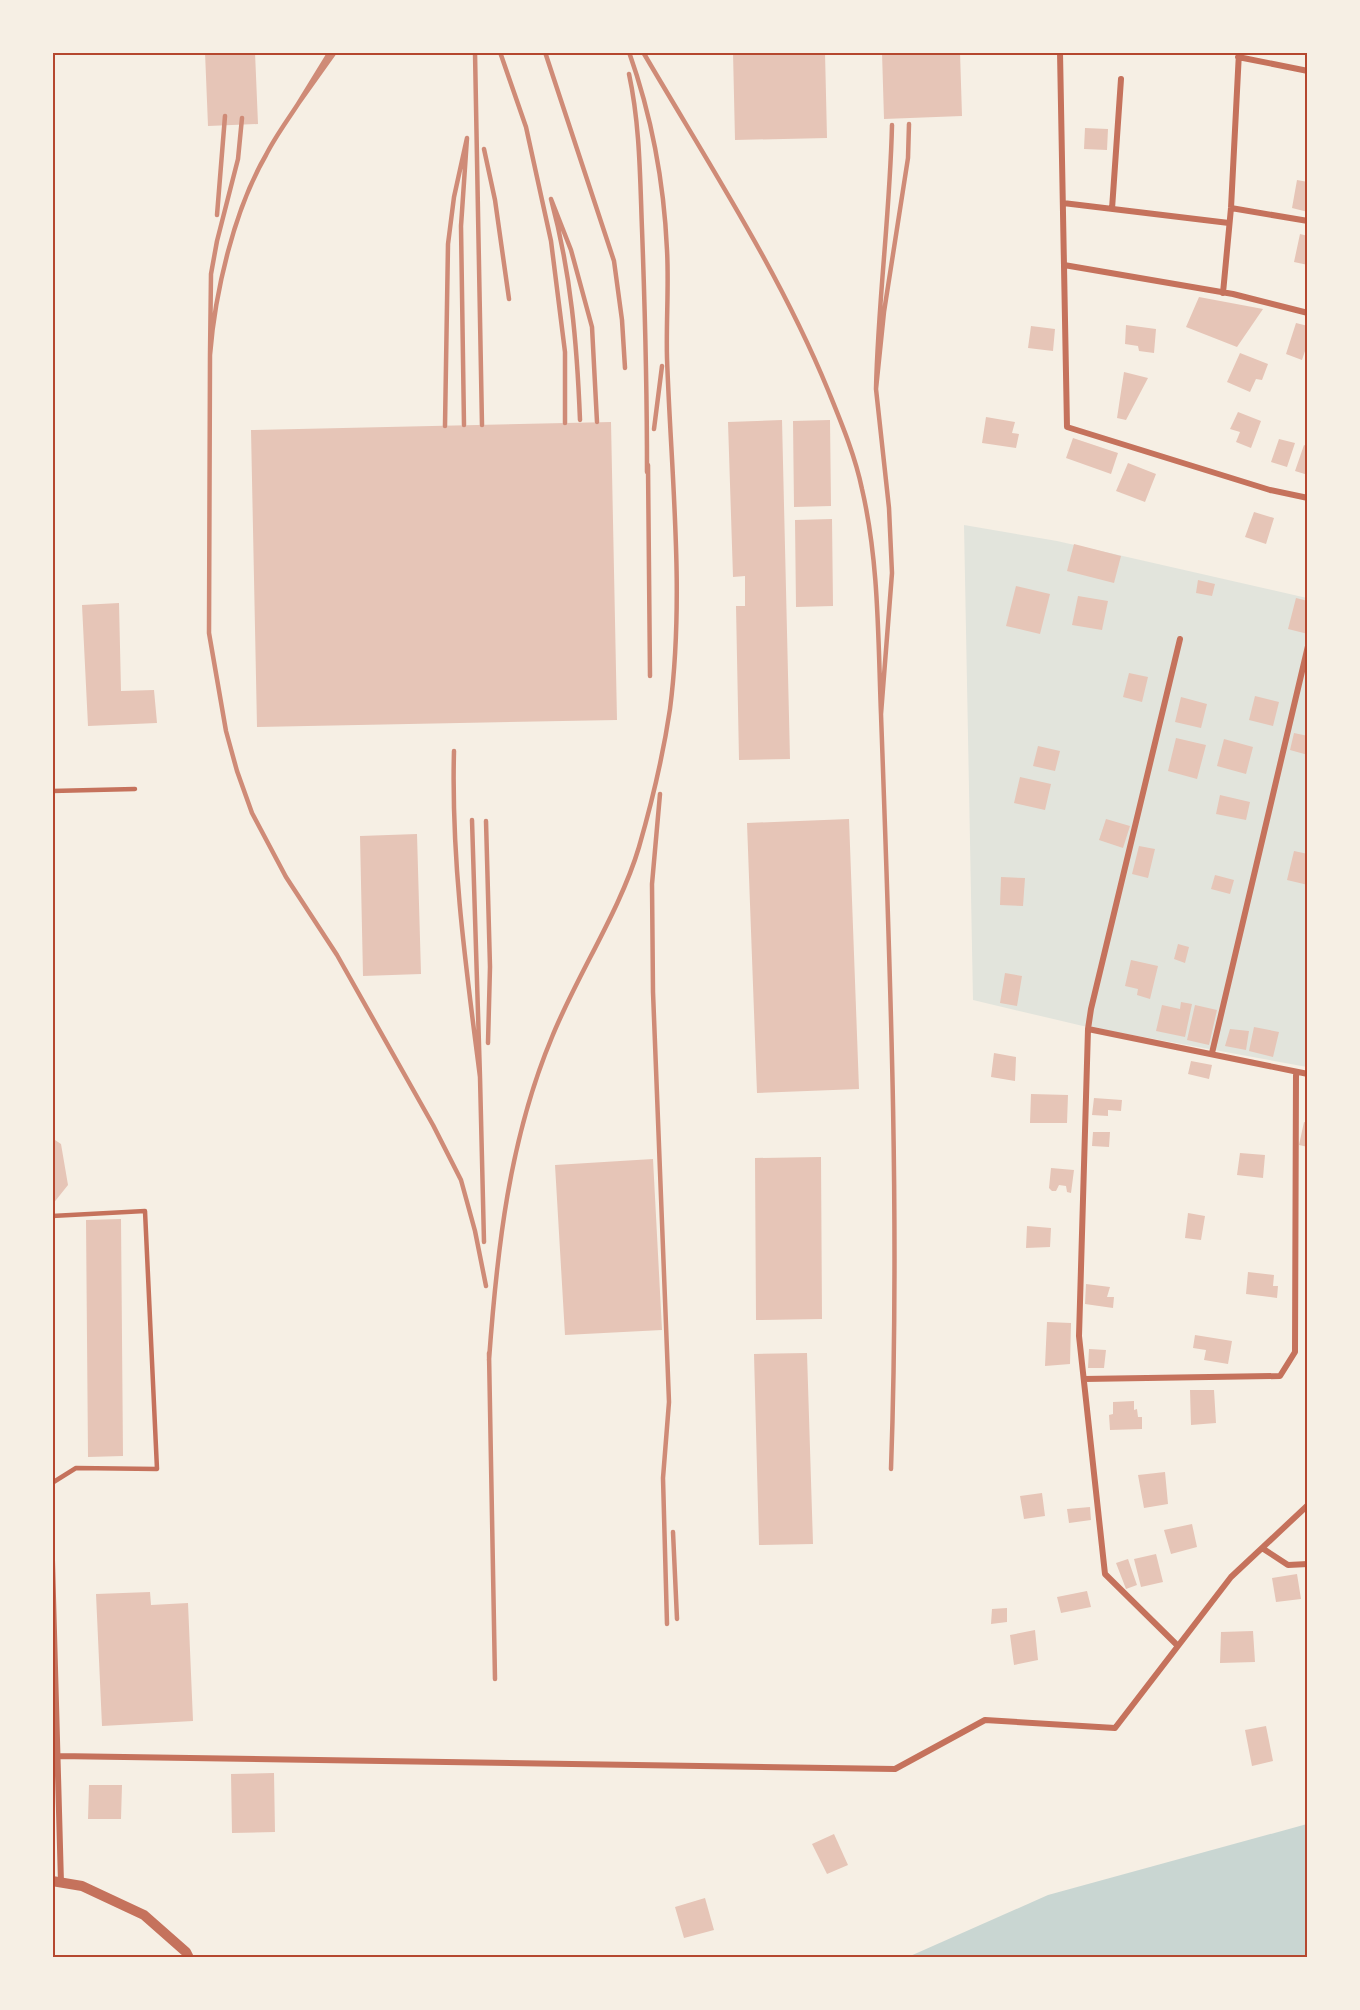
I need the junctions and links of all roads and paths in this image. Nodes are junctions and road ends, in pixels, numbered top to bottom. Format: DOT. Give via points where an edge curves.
graph roads {
  1 [pos="1060,52"];
  2 [pos="1239,55"];
  3 [pos="1308,71"];
  4 [pos="1121,80"];
  5 [pos="1063,203"];
  6 [pos="1112,208"];
  7 [pos="1231,208"];
  8 [pos="1308,221"];
  9 [pos="1229,223"];
  10 [pos="1065,265"];
  11 [pos="1223,293"];
  12 [pos="1308,313"];
  13 [pos="1308,498"];
  14 [pos="1180,639"];
  15 [pos="1308,646"];
  16 [pos="135,789"];
  17 [pos="52,791"];
  18 [pos="1088,1029"];
  19 [pos="1212,1053"];
  20 [pos="1296,1072"];
  21 [pos="1308,1074"];
  22 [pos="52,1216"];
  23 [pos="1084,1379"];
  24 [pos="52,1483"];
  25 [pos="1308,1505"];
  26 [pos="1262,1548"];
  27 [pos="52,1560"];
  28 [pos="1308,1564"];
  29 [pos="1178,1646"];
  30 [pos="58,1756"];
  31 [pos="57,1882"];
  32 [pos="189,1958"];
  1 -- 5 [label="street"];
  2 -- 3 [label="street"];
  2 -- 7 [label="street"];
  4 -- 6 [label="street"];
  5 -- 6 [label="street"];
  5 -- 10 [label="street"];
  6 -- 9 [label="street"];
  7 -- 8 [label="street"];
  7 -- 9 [label="street"];
  9 -- 11 [label="street"];
  10 -- 11 [label="street"];
  10 -- 13 [label="street" via="1067,427 1270,490"];
  11 -- 12 [label="street"];
  14 -- 18 [label="street"];
  15 -- 19 [label="street"];
  16 -- 17 [label="lane"];
  18 -- 19 [label="street"];
  18 -- 23 [label="street" via="1079,1336"];
  19 -- 20 [label="street"];
  20 -- 21 [label="street"];
  20 -- 23 [label="street" via="1295,1353 1280,1376"];
  22 -- 24 [label="lane" via="145,1211 157,1469 76,1468"];
  23 -- 29 [label="street" via="1105,1574"];
  25 -- 26 [label="street"];
  26 -- 28 [label="street" via="1288,1565"];
  26 -- 29 [label="street" via="1231,1577"];
  27 -- 30 [label="street"];
  29 -- 30 [label="street" via="1115,1728 985,1720 895,1769"];
  30 -- 31 [label="street"];
  31 -- 32 [label="street" via="82,1887 144,1915"];
}
